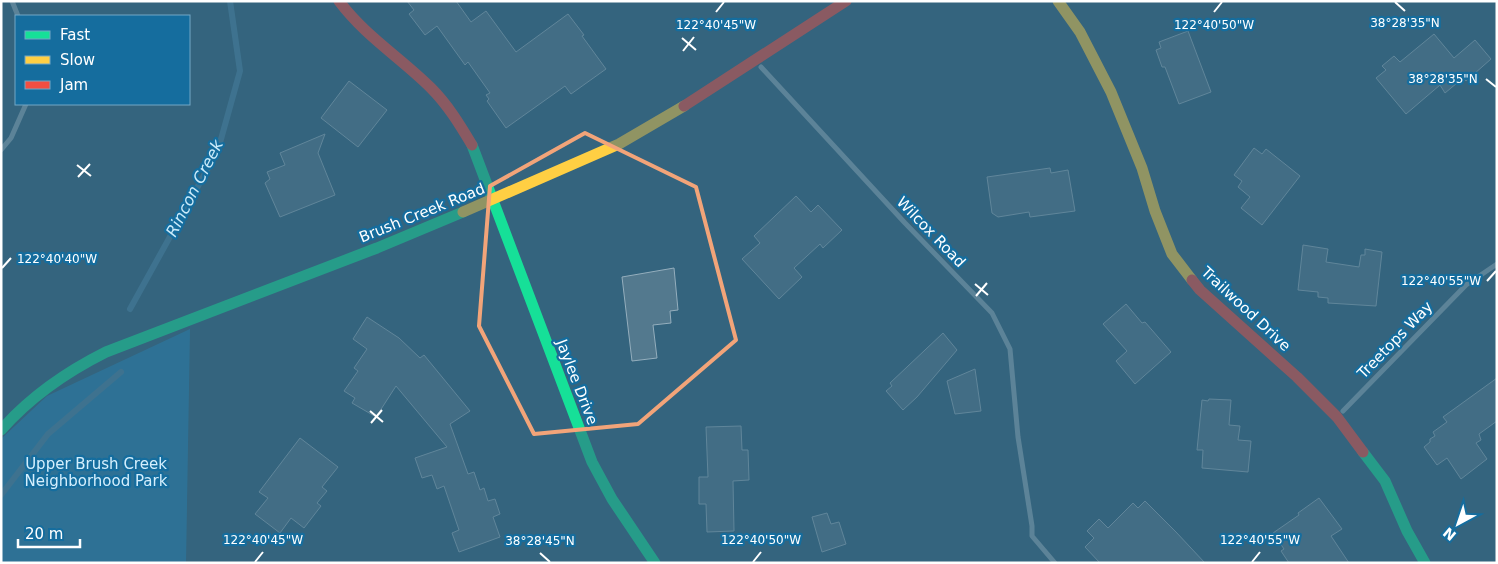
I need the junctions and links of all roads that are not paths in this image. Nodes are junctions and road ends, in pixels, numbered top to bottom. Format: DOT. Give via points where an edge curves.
graph roads {
  1 [pos="12,1"];
  2 [pos="339,1"];
  3 [pos="846,1"];
  4 [pos="1058,1"];
  5 [pos="18,15"];
  6 [pos="755,61"];
  7 [pos="26,105"];
  8 [pos="1,150"];
  9 [pos="493,200"];
  10 [pos="1497,264"];
  11 [pos="1337,417"];
  12 [pos="1,430"];
  13 [pos="655,563"];
  14 [pos="1054,563"];
  15 [pos="1425,563"];
  1 -- 5 [label="street"];
  2 -- 9 [label="street, Jaylee Drive" via="360,26 446,105 473,147"];
  3 -- 6 [label="street, Brush Creek Road"];
  4 -- 11 [label="street, Trailwood Drive" via="1080,32 1111,92 1172,254 1200,290 1297,376"];
  6 -- 9 [label="street, Brush Creek Road" via="652,127"];
  6 -- 14 [label="street, Wilcox Road" via="992,314 1010,350 1032,536"];
  7 -- 8 [label="street" via="11,138"];
  9 -- 12 [label="street, Brush Creek Road" via="272,290 243,298 106,352 45,388 13,415"];
  9 -- 13 [label="street, Jaylee Drive" via="592,462 612,499"];
  10 -- 11 [label="street, Treetops Way" via="1466,286"];
  11 -- 15 [label="street, Trailwood Drive" via="1385,481"];
}
